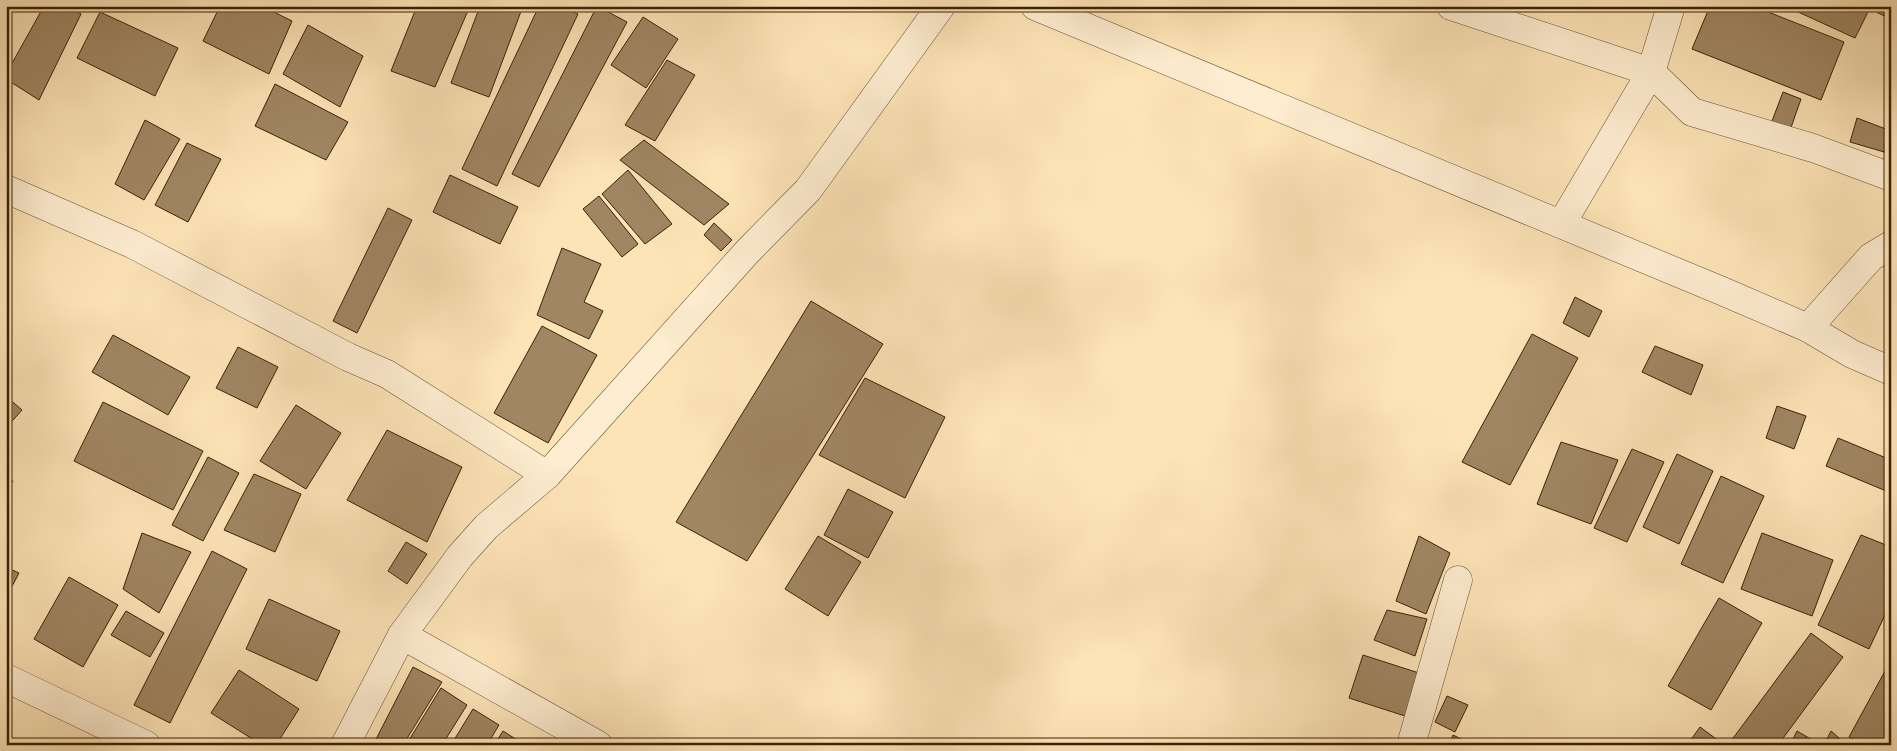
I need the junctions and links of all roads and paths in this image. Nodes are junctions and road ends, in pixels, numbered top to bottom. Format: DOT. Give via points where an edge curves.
graph roads {
  1 [pos="941,6"];
  2 [pos="1035,6"];
  3 [pos="1451,6"];
  4 [pos="1671,6"];
  5 [pos="1650,72"];
  6 [pos="1891,177"];
  7 [pos="6,189"];
  8 [pos="1562,223"];
  9 [pos="1891,245"];
  10 [pos="1808,328"];
  11 [pos="1891,372"];
  12 [pos="547,475"];
  13 [pos="1458,580"];
  14 [pos="402,635"];
  15 [pos="6,678"];
  16 [pos="146,745"];
  17 [pos="345,745"];
  18 [pos="598,745"];
  19 [pos="1411,745"];
  1 -- 12 [label="street" via="808,190 748,251"];
  2 -- 8 [label="street"];
  3 -- 5 [label="street"];
  4 -- 5 [label="street"];
  5 -- 6 [label="street" via="1692,112 1813,148"];
  5 -- 8 [label="street"];
  7 -- 12 [label="street" via="132,244 348,357 387,374"];
  8 -- 10 [label="street"];
  9 -- 10 [label="street" via="1871,257"];
  10 -- 11 [label="street"];
  12 -- 14 [label="street" via="488,526 460,556"];
  13 -- 19 [label="street"];
  14 -- 17 [label="street"];
  14 -- 18 [label="street"];
  15 -- 16 [label="street"];
}
